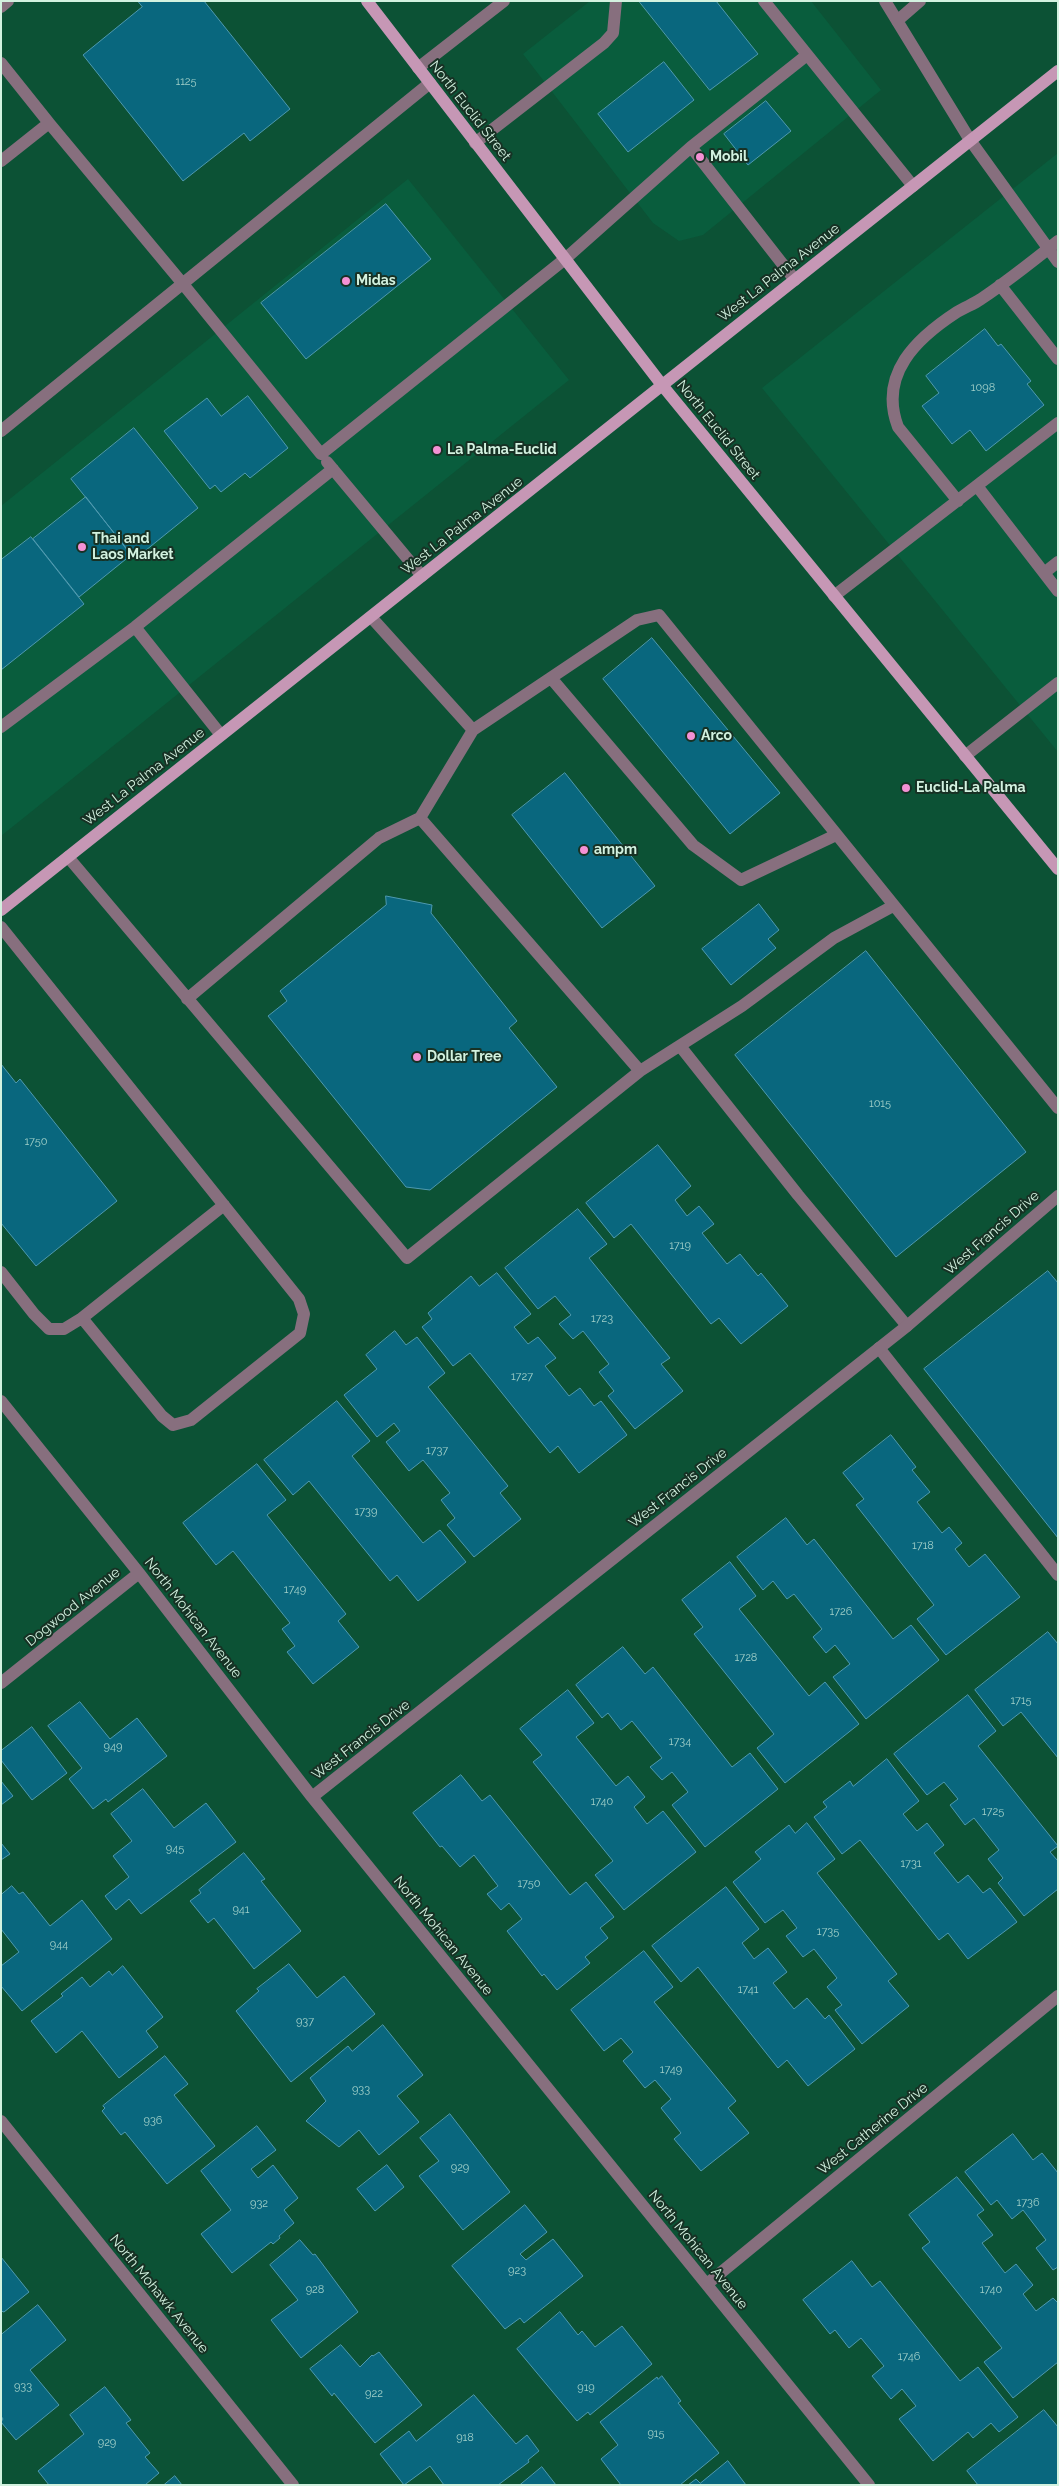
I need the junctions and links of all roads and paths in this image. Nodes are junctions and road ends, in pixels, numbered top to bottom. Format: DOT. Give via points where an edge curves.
graph roads {
  1 [pos="367,1"];
  2 [pos="504,1"];
  3 [pos="616,1"];
  4 [pos="764,1"];
  5 [pos="885,1"];
  6 [pos="920,1"];
  7 [pos="897,21"];
  8 [pos="807,55"];
  9 [pos="1,63"];
  10 [pos="418,68"];
  11 [pos="1058,71"];
  12 [pos="430,83"];
  13 [pos="49,124"];
  14 [pos="970,140"];
  15 [pos="475,142"];
  16 [pos="691,147"];
  17 [pos="1,161"];
  18 [pos="913,186"];
  19 [pos="1053,245"];
  20 [pos="565,259"];
  21 [pos="1058,262"];
  22 [pos="795,280"];
  23 [pos="183,284"];
  24 [pos="1000,286"];
  25 [pos="1058,359"];
  26 [pos="662,385"];
  27 [pos="1058,423"];
  28 [pos="1,431"];
  29 [pos="321,454"];
  30 [pos="333,468"];
  31 [pos="977,486"];
  32 [pos="958,501"];
  33 [pos="1058,562"];
  34 [pos="1044,574"];
  35 [pos="422,576"];
  36 [pos="1058,591"];
  37 [pos="834,596"];
  38 [pos="371,617"];
  39 [pos="135,627"];
  40 [pos="551,678"];
  41 [pos="1058,683"];
  42 [pos="1,727"];
  43 [pos="473,730"];
  44 [pos="222,735"];
  45 [pos="965,756"];
  46 [pos="420,818"];
  47 [pos="836,835"];
  48 [pos="68,857"];
  49 [pos="1056,864"];
  50 [pos="893,906"];
  51 [pos="1,910"];
  52 [pos="1,927"];
  53 [pos="187,999"];
  54 [pos="680,1046"];
  55 [pos="640,1070"];
  56 [pos="1058,1108"];
  57 [pos="1057,1197"];
  58 [pos="224,1205"];
  59 [pos="1,1272"];
  60 [pos="82,1318"];
  61 [pos="908,1326"];
  62 [pos="879,1348"];
  63 [pos="1,1401"];
  64 [pos="139,1573"];
  65 [pos="1058,1575"];
  66 [pos="1,1683"];
  67 [pos="312,1798"];
  68 [pos="1058,1996"];
  69 [pos="1,2121"];
  70 [pos="707,2284"];
  71 [pos="293,2485"];
  72 [pos="869,2485"];
  1 -- 10 [label="main road, North Euclid Street"];
  2 -- 10 [label="street"];
  3 -- 15 [label="street" via="612,33 604,43"];
  4 -- 8 [label="street"];
  5 -- 7 [label="street"];
  6 -- 7 [label="street"];
  7 -- 14 [label="street"];
  8 -- 16 [label="street"];
  8 -- 18 [label="street"];
  9 -- 13 [label="street"];
  10 -- 12 [label="main road, North Euclid Street"];
  11 -- 14 [label="main road, West La Palma Avenue"];
  12 -- 15 [label="main road, North Euclid Street"];
  12 -- 23 [label="street"];
  13 -- 17 [label="street"];
  13 -- 23 [label="street"];
  14 -- 18 [label="main road, West La Palma Avenue"];
  14 -- 19 [label="street"];
  15 -- 20 [label="main road, North Euclid Street"];
  16 -- 20 [label="street"];
  16 -- 22 [label="street"];
  18 -- 22 [label="main road, West La Palma Avenue"];
  19 -- 21 [label="street"];
  19 -- 24 [label="street"];
  20 -- 26 [label="main road, North Euclid Street"];
  20 -- 29 [label="street"];
  22 -- 26 [label="main road, West La Palma Avenue"];
  23 -- 28 [label="street"];
  23 -- 29 [label="street"];
  24 -- 25 [label="street"];
  24 -- 32 [label="street" via="917,343 896,376 893,414 898,427"];
  26 -- 35 [label="main road, West La Palma Avenue"];
  26 -- 37 [label="main road, North Euclid Street"];
  27 -- 31 [label="street"];
  29 -- 30 [label="street"];
  30 -- 35 [label="street"];
  30 -- 39 [label="street"];
  31 -- 32 [label="street"];
  31 -- 34 [label="street"];
  32 -- 37 [label="street"];
  33 -- 34 [label="street"];
  34 -- 36 [label="street"];
  35 -- 38 [label="main road, West La Palma Avenue"];
  37 -- 45 [label="main road, North Euclid Street"];
  38 -- 43 [label="street"];
  38 -- 44 [label="main road, West La Palma Avenue"];
  39 -- 42 [label="street"];
  39 -- 44 [label="street"];
  40 -- 43 [label="street"];
  40 -- 47 [label="street" via="693,845 741,880"];
  40 -- 47 [label="street" via="637,620 660,615"];
  41 -- 45 [label="street"];
  43 -- 46 [label="street"];
  44 -- 48 [label="main road, West La Palma Avenue"];
  45 -- 49 [label="main road, North Euclid Street"];
  46 -- 53 [label="street" via="379,838"];
  46 -- 55 [label="street"];
  47 -- 50 [label="street"];
  48 -- 51 [label="main road, West La Palma Avenue"];
  48 -- 53 [label="street"];
  50 -- 54 [label="street" via="834,938 742,1006"];
  50 -- 56 [label="street"];
  52 -- 58 [label="street"];
  53 -- 55 [label="street" via="407,1258"];
  54 -- 55 [label="street"];
  54 -- 61 [label="street"];
  57 -- 61 [label="street, West Francis Drive"];
  58 -- 60 [label="street"];
  58 -- 60 [label="street" via="299,1300 304,1314 300,1333 192,1420 173,1425 162,1416"];
  59 -- 60 [label="street" via="49,1329 64,1329"];
  61 -- 62 [label="street, West Francis Drive"];
  62 -- 65 [label="street"];
  62 -- 67 [label="street, West Francis Drive"];
  63 -- 64 [label="street, North Mohican Avenue"];
  64 -- 66 [label="street, Dogwood Avenue"];
  64 -- 67 [label="street, North Mohican Avenue"];
  67 -- 70 [label="street, North Mohican Avenue"];
  68 -- 70 [label="street, West Catherine Drive"];
  69 -- 71 [label="street, North Mohawk Avenue"];
  70 -- 72 [label="street, North Mohican Avenue"];
}
